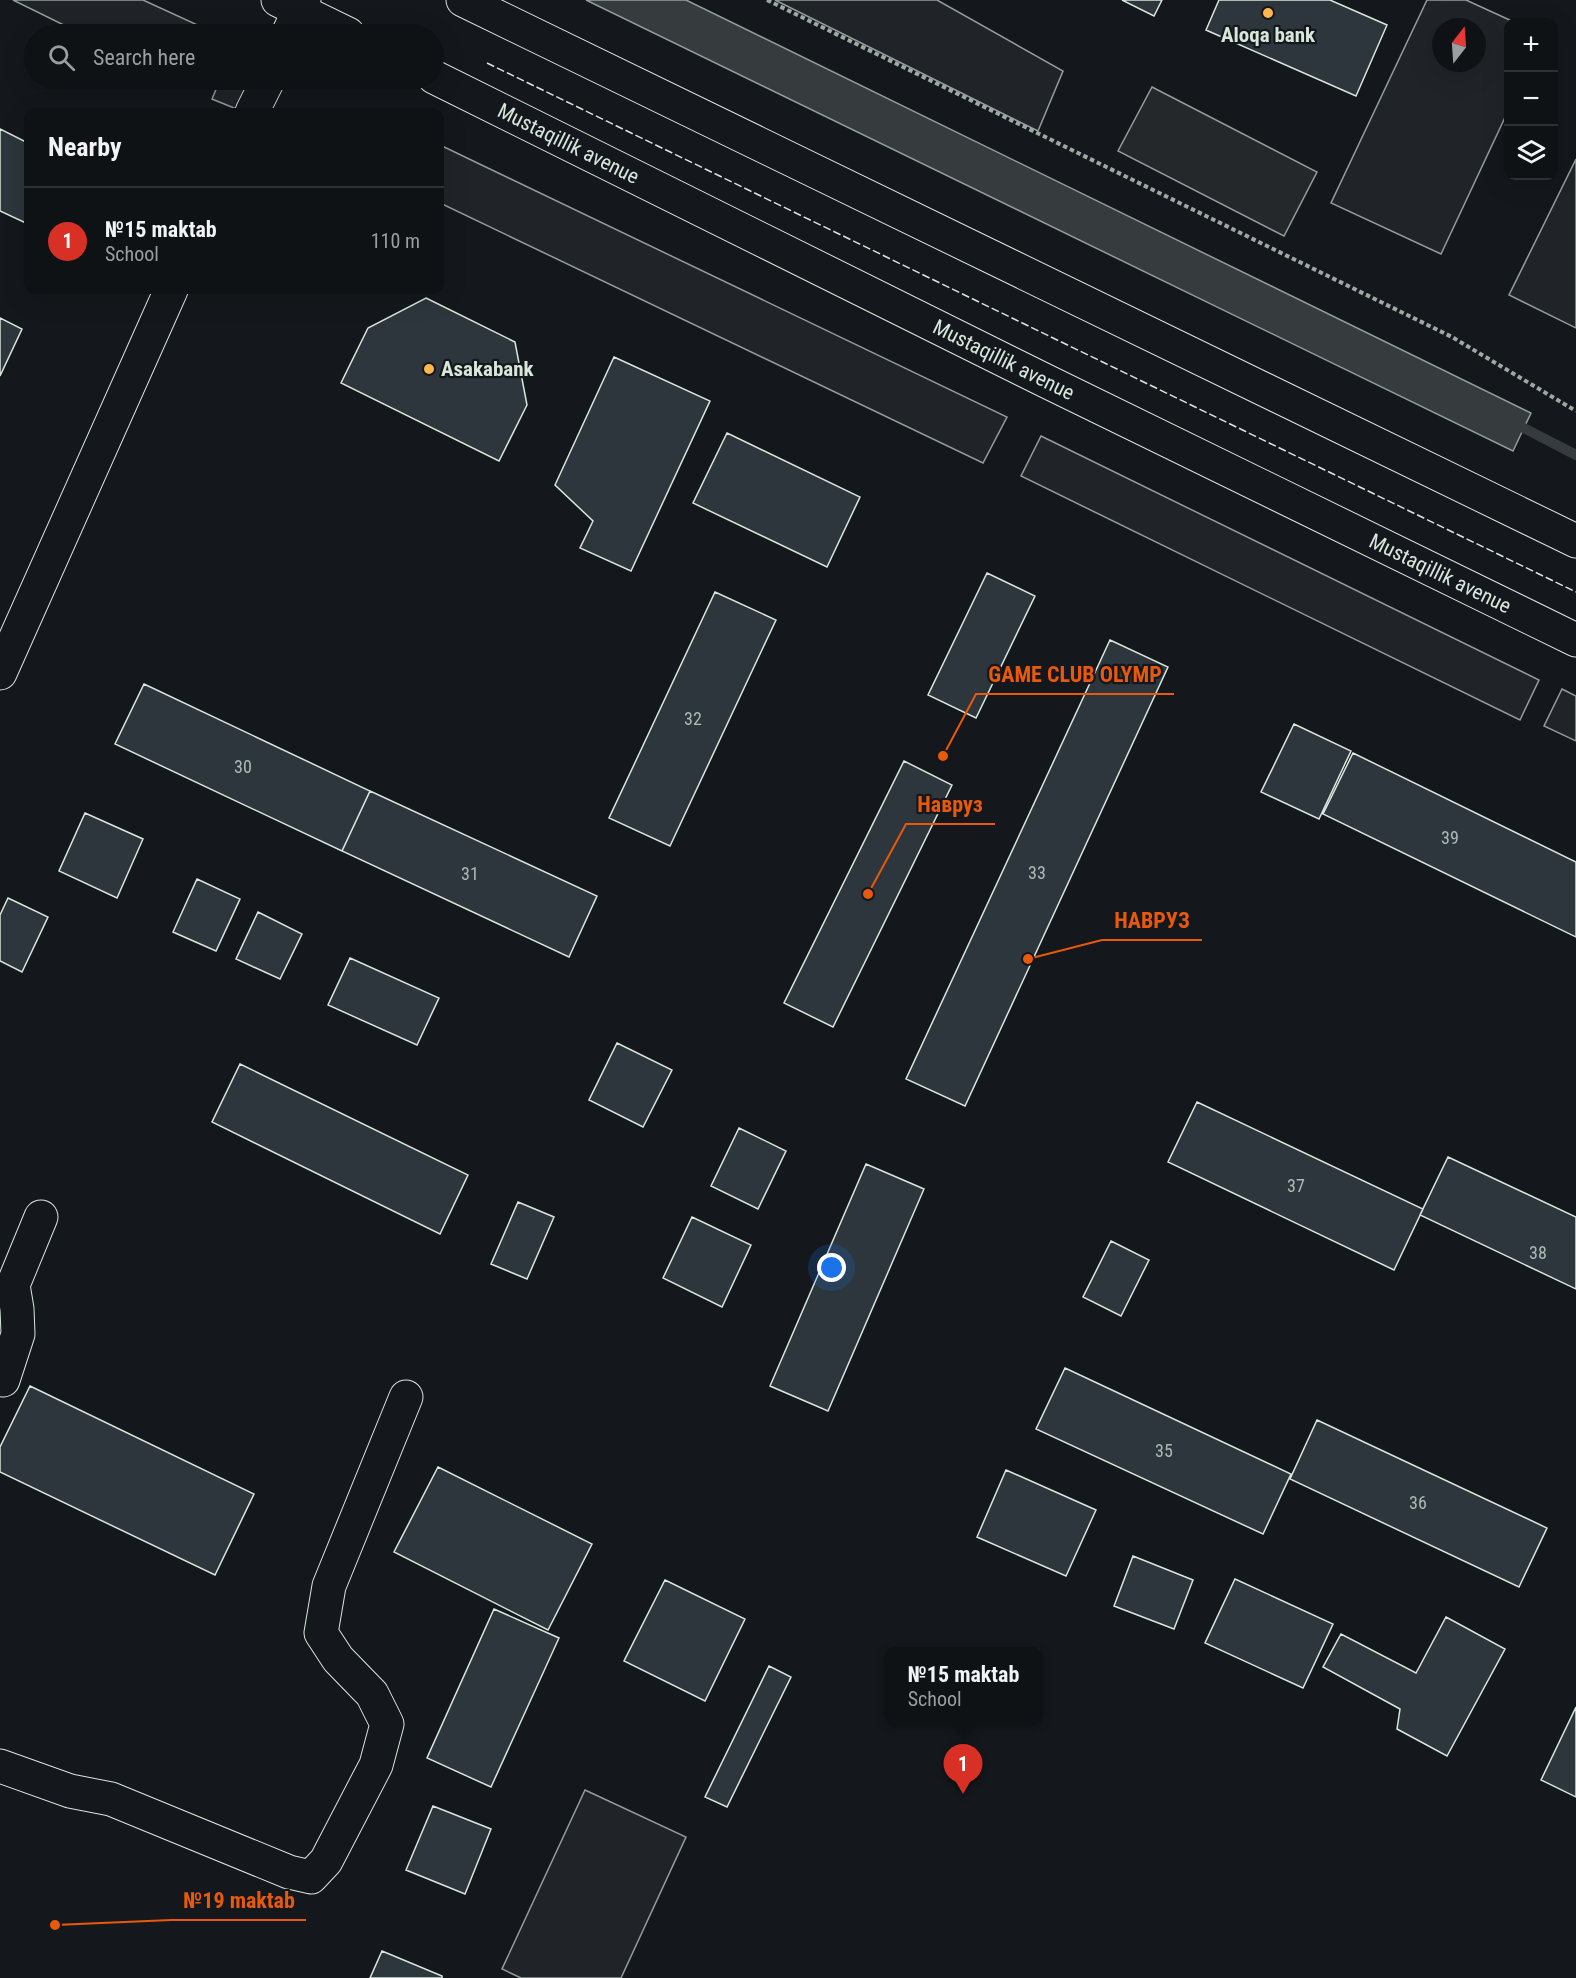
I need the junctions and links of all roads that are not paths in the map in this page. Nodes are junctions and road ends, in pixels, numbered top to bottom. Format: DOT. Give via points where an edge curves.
graph roads {
  1 [pos="464,0"];
  2 [pos="292,11"];
  3 [pos="324,24"];
  4 [pos="444,82"];
  5 [pos="263,90"];
  6 [pos="254,108"];
  7 [pos="169,294"];
  8 [pos="1576,541"];
  9 [pos="1576,640"];
  10 [pos="0,673"];
  11 [pos="41,1217"];
  12 [pos="3,1380"];
  13 [pos="406,1396"];
  14 [pos="0,1766"];
  1 -- 8 [label="main road"];
  2 -- 3 [label="main road"];
  4 -- 9 [label="main road, Mustaqillik avenue"];
  5 -- 6 [label="main road"];
  7 -- 10 [label="main road"];
  11 -- 12 [label="main road" via="13,1285 18,1334"];
  13 -- 14 [label="main road" via="329,1586 321,1633 338,1659 372,1694 387,1724 376,1765 326,1861 310,1877 289,1872 111,1799 70,1791"];
}
